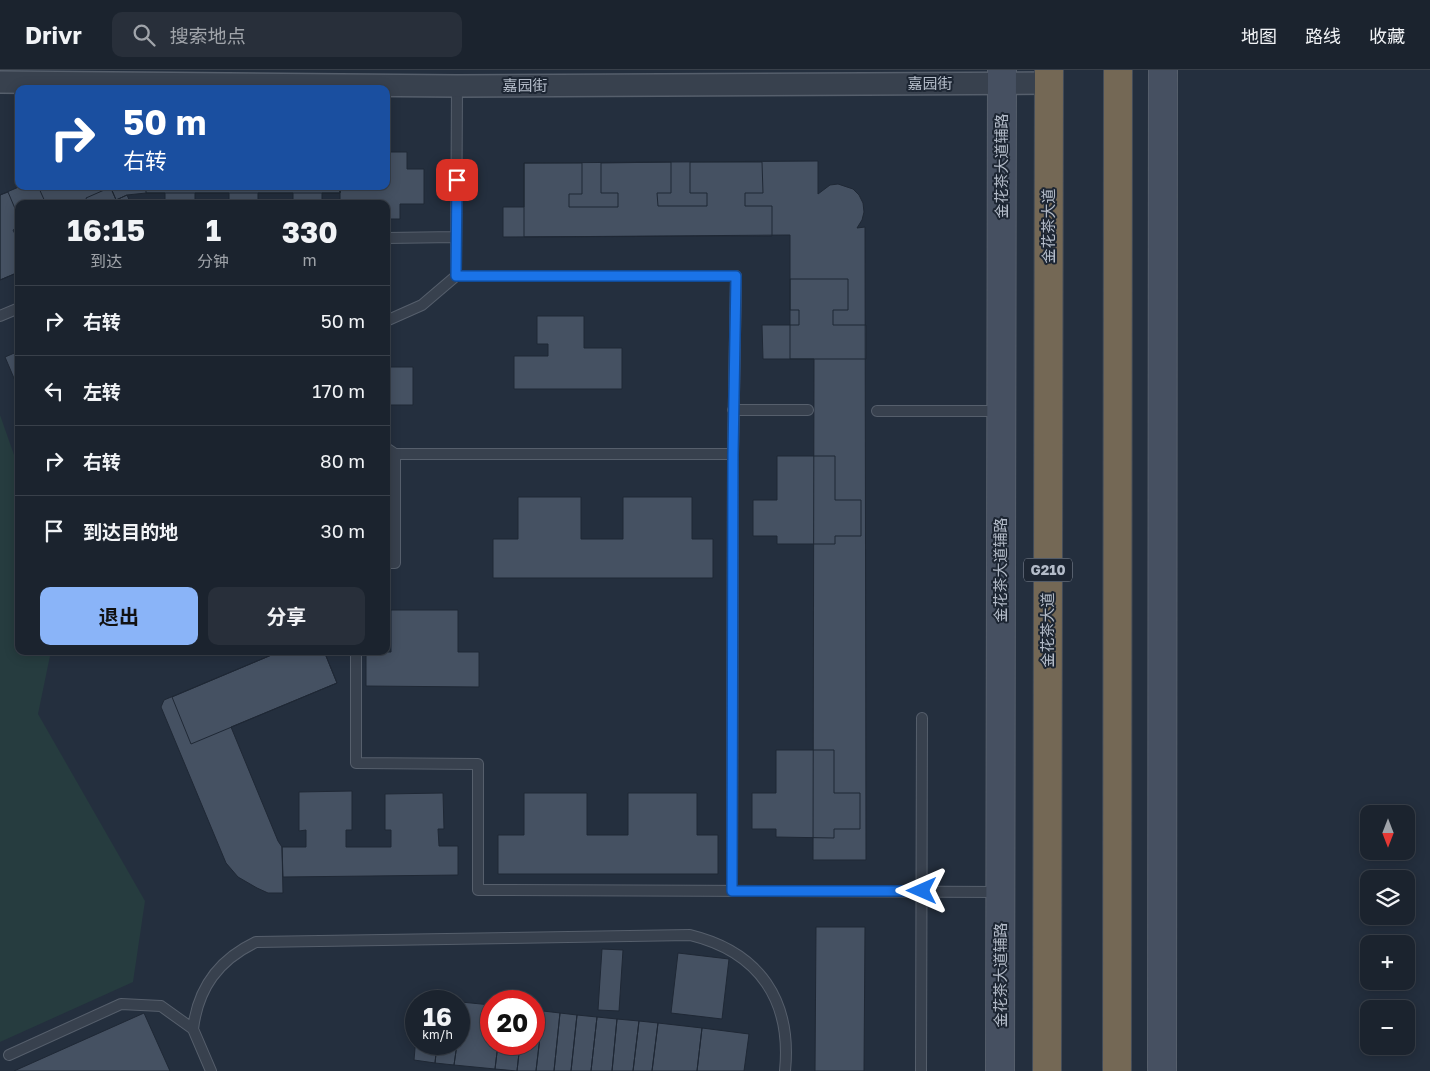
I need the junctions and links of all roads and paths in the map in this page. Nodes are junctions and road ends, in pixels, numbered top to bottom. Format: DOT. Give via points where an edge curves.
graph roads {
  1 [pos="1118,70"];
  2 [pos="1163,70"];
  3 [pos="216,77"];
  4 [pos="1002,77"];
  5 [pos="1049,77"];
  6 [pos="0,82"];
  7 [pos="457,86"];
  8 [pos="456,237"];
  9 [pos="390,238"];
  10 [pos="456,276"];
  11 [pos="15,310"];
  12 [pos="0,316"];
  13 [pos="390,319"];
  14 [pos="733,410"];
  15 [pos="808,410"];
  16 [pos="877,411"];
  17 [pos="1002,411"];
  18 [pos="390,451"];
  19 [pos="395,454"];
  20 [pos="733,454"];
  21 [pos="390,563"];
  22 [pos="356,655"];
  23 [pos="922,718"];
  24 [pos="732,891"];
  25 [pos="922,891"];
  26 [pos="1001,892"];
  27 [pos="192,1029"];
  28 [pos="9,1055"];
  29 [pos="210,1071"];
  30 [pos="785,1071"];
  31 [pos="921,1071"];
  32 [pos="1000,1071"];
  33 [pos="1047,1071"];
  34 [pos="1117,1071"];
  35 [pos="1162,1071"];
  1 -- 34 [label="highway"];
  2 -- 35 [label="street"];
  3 -- 6 [label="street, 嘉园街"];
  3 -- 7 [label="street, 嘉园街"];
  4 -- 5 [label="street, 嘉园街"];
  4 -- 7 [label="street, 嘉园街"];
  4 -- 17 [label="street, 金花茶大道辅路"];
  5 -- 33 [label="highway, 金花茶大道 / G210"];
  7 -- 8 [label="lane"];
  8 -- 9 [label="lane"];
  8 -- 10 [label="lane"];
  10 -- 13 [label="lane" via="422,305"];
  10 -- 14 [label="lane" via="736,276"];
  11 -- 12 [label="lane"];
  14 -- 15 [label="lane"];
  14 -- 20 [label="lane"];
  16 -- 17 [label="lane"];
  17 -- 26 [label="street, 金花茶大道辅路"];
  18 -- 19 [label="lane"];
  19 -- 20 [label="lane"];
  19 -- 21 [label="lane" via="395,563"];
  20 -- 24 [label="lane"];
  22 -- 24 [label="lane" via="356,763 478,764 478,890"];
  23 -- 25 [label="lane"];
  24 -- 25 [label="lane"];
  25 -- 26 [label="lane"];
  25 -- 31 [label="lane"];
  26 -- 32 [label="street, 金花茶大道辅路"];
  27 -- 28 [label="lane" via="161,1006 121,1004"];
  27 -- 29 [label="lane"];
  27 -- 30 [label="lane" via="195,1012 209,980 231,957 256,942 690,934 710,939 744,959 770,987 783,1018"];
}
